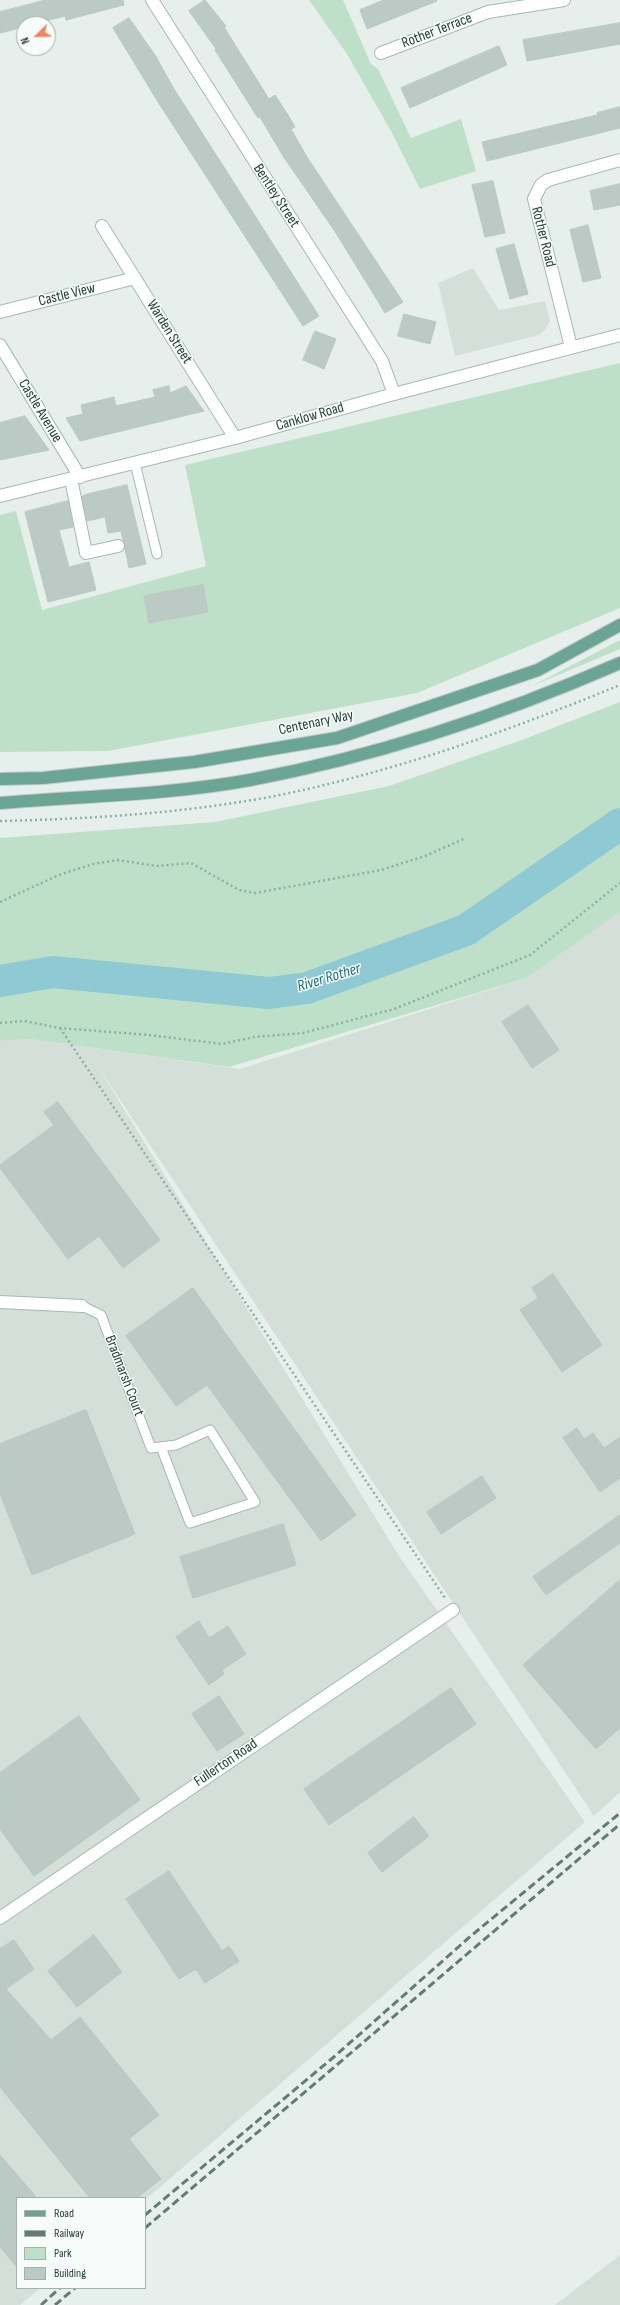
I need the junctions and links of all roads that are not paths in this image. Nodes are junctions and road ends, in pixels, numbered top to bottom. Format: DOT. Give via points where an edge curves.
graph roads {
  1 [pos="152,0"];
  2 [pos="564,0"];
  3 [pos="382,53"];
  4 [pos="620,160"];
  5 [pos="102,226"];
  6 [pos="134,278"];
  7 [pos="0,312"];
  8 [pos="620,335"];
  9 [pos="0,345"];
  10 [pos="571,347"];
  11 [pos="394,394"];
  12 [pos="235,438"];
  13 [pos="135,463"];
  14 [pos="76,478"];
  15 [pos="0,496"];
  16 [pos="118,546"];
  17 [pos="157,554"];
  18 [pos="620,625"];
  19 [pos="620,663"];
  20 [pos="0,779"];
  21 [pos="0,803"];
  22 [pos="0,1302"];
  23 [pos="82,1306"];
  24 [pos="161,1447"];
  25 [pos="453,1610"];
  26 [pos="0,1918"];
  1 -- 11 [label="street, Bentley Street" via="382,361"];
  2 -- 3 [label="street, Rother Terrace" via="488,12"];
  4 -- 10 [label="street, Rother Road" via="548,180 540,185 534,199"];
  5 -- 6 [label="street, Warden Street"];
  6 -- 7 [label="street, Castle View"];
  6 -- 12 [label="street, Warden Street"];
  8 -- 10 [label="street, Canklow Road"];
  9 -- 14 [label="street, Castle Avenue"];
  10 -- 11 [label="street, Canklow Road"];
  11 -- 12 [label="street, Canklow Road"];
  12 -- 13 [label="street, Canklow Road"];
  13 -- 14 [label="street, Canklow Road"];
  13 -- 17 [label="lane"];
  14 -- 15 [label="street, Canklow Road"];
  14 -- 16 [label="street, Castle Avenue" via="86,553"];
  18 -- 20 [label="main road, Centenary Way" via="538,670 337,738 194,762 43,778"];
  19 -- 21 [label="main road" via="503,711 374,752 319,765 203,787"];
  22 -- 23 [label="street"];
  23 -- 24 [label="lane, Bradmarsh Court" via="101,1315 150,1448"];
  24 -- 24 [label="lane" via="176,1445 210,1430 256,1502 190,1523"];
  25 -- 26 [label="street, Fullerton Road"];
}
